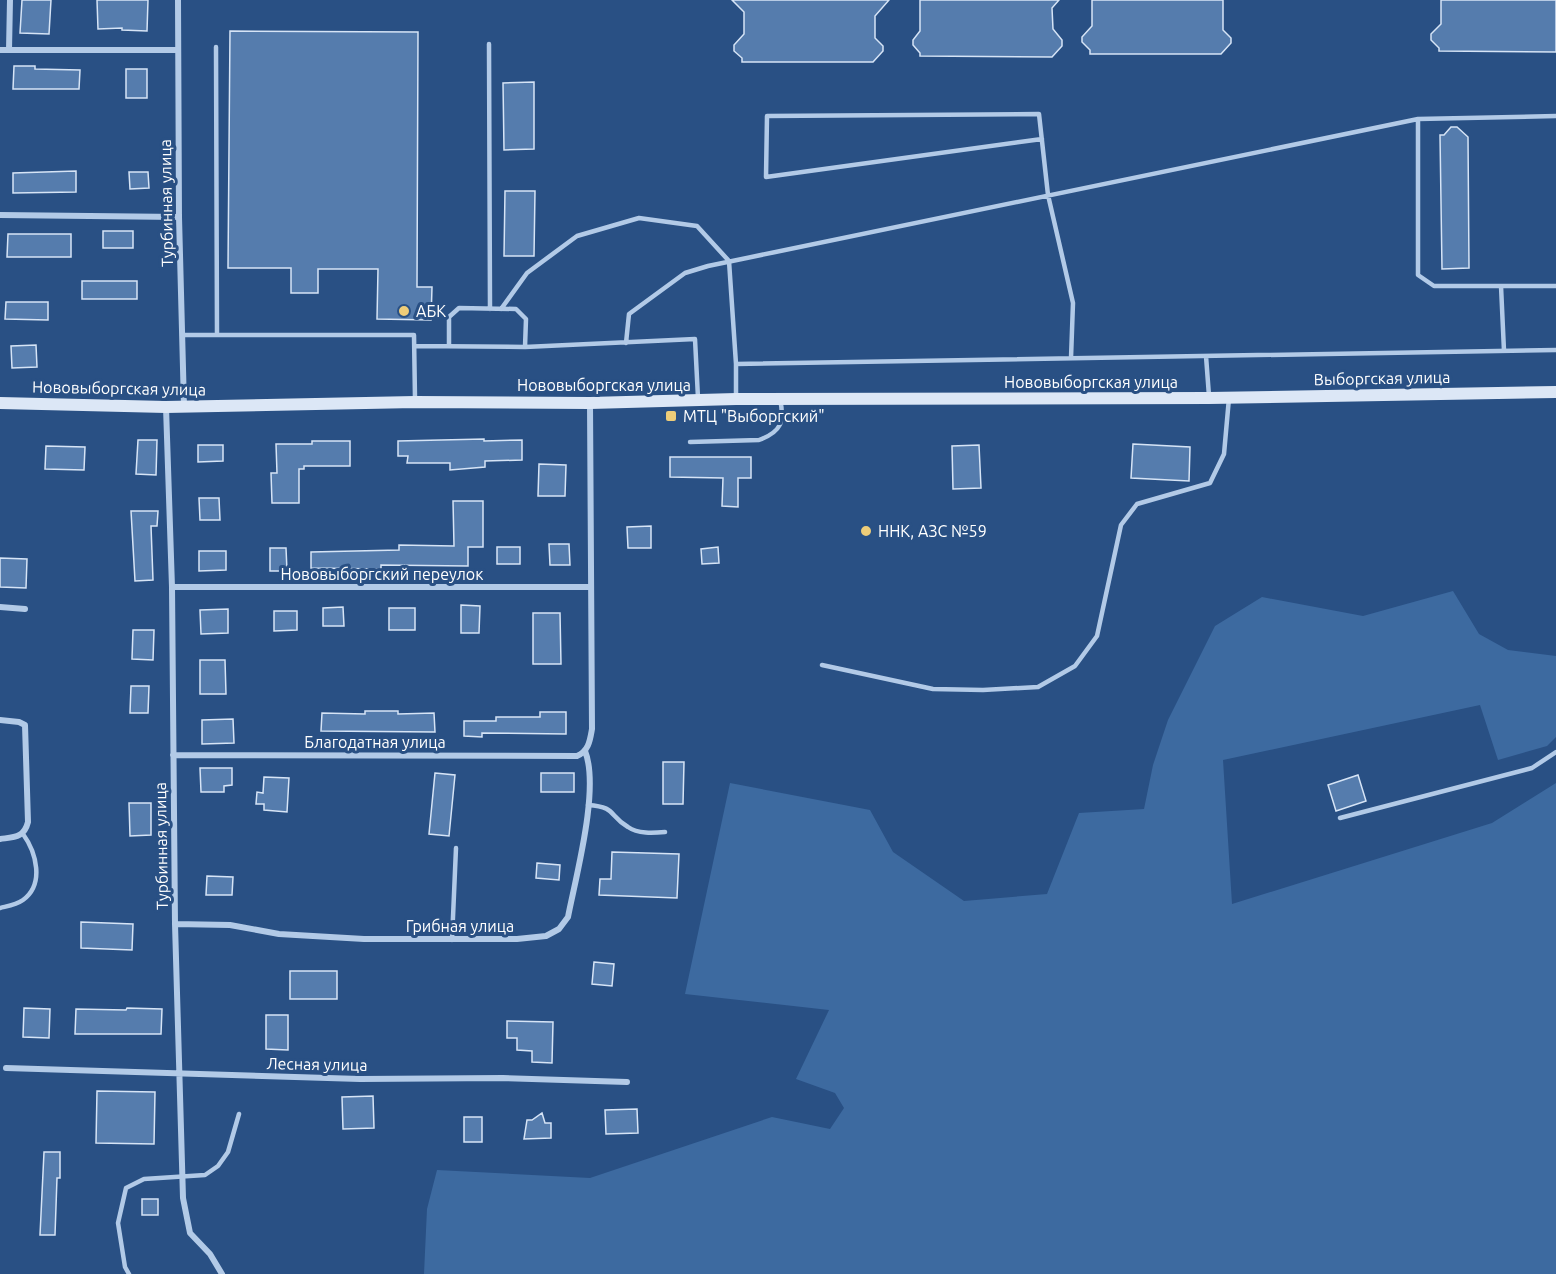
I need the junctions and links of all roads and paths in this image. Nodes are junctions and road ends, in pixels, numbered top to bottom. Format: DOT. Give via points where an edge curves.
graph roads {
  1 [pos="10,0"];
  2 [pos="178,0"];
  3 [pos="489,44"];
  4 [pos="216,47"];
  5 [pos="0,50"];
  6 [pos="9,50"];
  7 [pos="177,51"];
  8 [pos="1556,116"];
  9 [pos="1418,119"];
  10 [pos="1042,139"];
  11 [pos="1048,195"];
  12 [pos="0,215"];
  13 [pos="179,217"];
  14 [pos="729,261"];
  15 [pos="1501,286"];
  16 [pos="1556,286"];
  17 [pos="490,309"];
  18 [pos="501,309"];
  19 [pos="182,335"];
  20 [pos="217,335"];
  21 [pos="626,343"];
  22 [pos="415,346"];
  23 [pos="449,346"];
  24 [pos="525,347"];
  25 [pos="1556,350"];
  26 [pos="1504,351"];
  27 [pos="1206,356"];
  28 [pos="1071,358"];
  29 [pos="736,364"];
  30 [pos="1556,392"];
  31 [pos="1209,398"];
  32 [pos="1229,398"];
  33 [pos="736,399"];
  34 [pos="780,399"];
  35 [pos="698,401"];
  36 [pos="415,402"];
  37 [pos="0,403"];
  38 [pos="590,403"];
  39 [pos="184,406"];
  40 [pos="166,407"];
  41 [pos="690,441"];
  42 [pos="172,587"];
  43 [pos="591,587"];
  44 [pos="0,607"];
  45 [pos="25,609"];
  46 [pos="822,665"];
  47 [pos="0,720"];
  48 [pos="585,751"];
  49 [pos="1556,752"];
  50 [pos="173,755"];
  51 [pos="588,805"];
  52 [pos="1340,818"];
  53 [pos="665,832"];
  54 [pos="23,834"];
  55 [pos="0,840"];
  56 [pos="456,848"];
  57 [pos="0,908"];
  58 [pos="175,924"];
  59 [pos="452,940"];
  60 [pos="6,1068"];
  61 [pos="179,1074"];
  62 [pos="627,1082"];
  63 [pos="239,1114"];
  64 [pos="182,1176"];
  65 [pos="129,1274"];
  66 [pos="222,1274"];
  1 -- 6 [label="street"];
  2 -- 7 [label="street, Турбинная улица"];
  3 -- 17 [label="lane"];
  4 -- 20 [label="lane"];
  5 -- 6 [label="street"];
  6 -- 7 [label="street"];
  7 -- 13 [label="street, Турбинная улица"];
  8 -- 9 [label="lane"];
  9 -- 11 [label="lane"];
  9 -- 15 [label="lane" via="1418,275 1434,286"];
  10 -- 10 [label="lane" via="1040,114 767,116 766,177"];
  10 -- 11 [label="lane"];
  11 -- 14 [label="lane"];
  11 -- 28 [label="lane" via="1073,303"];
  12 -- 13 [label="street"];
  13 -- 19 [label="street, Турбинная улица"];
  14 -- 18 [label="lane" via="697,226 639,218 577,236 527,273"];
  14 -- 21 [label="lane" via="685,273 629,314"];
  14 -- 29 [label="lane"];
  15 -- 16 [label="lane"];
  15 -- 26 [label="lane"];
  17 -- 18 [label="lane"];
  17 -- 23 [label="lane" via="459,308 449,317"];
  18 -- 24 [label="lane" via="516,309 526,319"];
  19 -- 20 [label="lane"];
  19 -- 39 [label="street, Турбинная улица"];
  20 -- 22 [label="lane" via="414,335"];
  21 -- 24 [label="lane"];
  21 -- 35 [label="lane" via="695,339"];
  22 -- 23 [label="lane"];
  22 -- 36 [label="lane"];
  23 -- 24 [label="lane"];
  25 -- 26 [label="lane"];
  26 -- 27 [label="lane"];
  27 -- 28 [label="lane"];
  27 -- 31 [label="lane"];
  28 -- 29 [label="lane"];
  29 -- 33 [label="lane"];
  30 -- 32 [label="street, Выборгская улица"];
  31 -- 32 [label="street, Выборгская улица"];
  31 -- 34 [label="street, Нововыборгская улица"];
  32 -- 46 [label="lane" via="1224,454 1210,483 1137,504 1120,525 1097,636 1075,666 1038,687 983,690 933,689"];
  33 -- 34 [label="street, Нововыборгская улица"];
  33 -- 35 [label="street, Нововыборгская улица"];
  34 -- 41 [label="lane" via="782,421 769,436 759,440"];
  35 -- 38 [label="street, Нововыборгская улица"];
  36 -- 38 [label="street, Нововыборгская улица"];
  36 -- 39 [label="street, Нововыборгская улица"];
  37 -- 40 [label="street, Нововыборгская улица"];
  38 -- 43 [label="street"];
  39 -- 40 [label="street, Нововыборгская улица"];
  40 -- 42 [label="street, Турбинная улица"];
  42 -- 43 [label="street, Нововыборгский переулок"];
  42 -- 50 [label="street, Турбинная улица"];
  43 -- 48 [label="street" via="592,729"];
  44 -- 45 [label="street"];
  47 -- 54 [label="street" via="25,725 28,822"];
  48 -- 50 [label="street, Благодатная улица" via="578,756"];
  48 -- 51 [label="street, Грибная улица" via="591,772"];
  49 -- 52 [label="lane" via="1532,768"];
  50 -- 58 [label="street, Турбинная улица"];
  51 -- 53 [label="lane" via="609,809 628,828"];
  51 -- 59 [label="street, Грибная улица" via="568,917 559,929 534,939"];
  54 -- 55 [label="street"];
  54 -- 57 [label="lane" via="33,852 36,879 27,896"];
  56 -- 59 [label="lane"];
  58 -- 59 [label="street, Грибная улица" via="364,939"];
  58 -- 61 [label="street, Турбинная улица"];
  60 -- 61 [label="street, Лесная улица"];
  61 -- 62 [label="street, Лесная улица"];
  61 -- 64 [label="street, Турбинная улица"];
  63 -- 64 [label="lane" via="228,1152 218,1166 205,1174"];
  64 -- 65 [label="lane" via="144,1179 126,1188 118,1223"];
  64 -- 66 [label="street, Турбинная улица" via="190,1233"];
}
